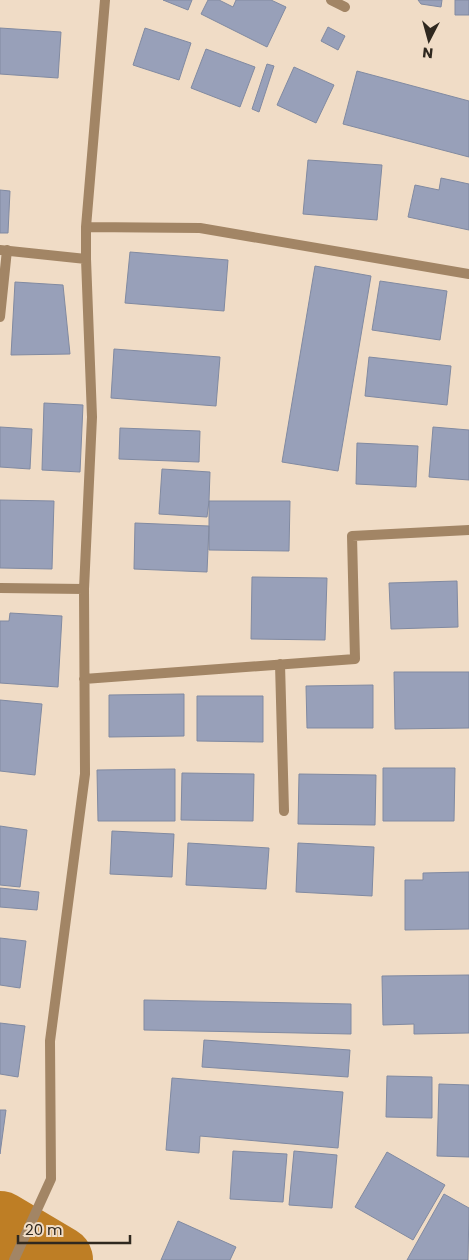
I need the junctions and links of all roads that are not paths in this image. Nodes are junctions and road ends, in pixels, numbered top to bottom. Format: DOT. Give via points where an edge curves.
graph roads {
  1 [pos="105,0"];
  2 [pos="331,0"];
  3 [pos="345,7"];
  4 [pos="86,227"];
  5 [pos="4,250"];
  6 [pos="86,259"];
  7 [pos="469,274"];
  8 [pos="0,317"];
  9 [pos="469,530"];
  10 [pos="0,588"];
  11 [pos="84,589"];
  12 [pos="280,664"];
  13 [pos="84,679"];
  14 [pos="284,812"];
  15 [pos="14,1260"];
  1 -- 4 [label="street"];
  2 -- 3 [label="street"];
  4 -- 6 [label="street"];
  4 -- 7 [label="street" via="200,228"];
  5 -- 6 [label="street"];
  5 -- 8 [label="street"];
  6 -- 11 [label="street" via="92,417"];
  9 -- 12 [label="street" via="352,536 355,659"];
  10 -- 11 [label="street"];
  11 -- 13 [label="street"];
  12 -- 13 [label="street"];
  12 -- 14 [label="street"];
  13 -- 15 [label="street" via="86,774 50,1041 51,1178"];
}
